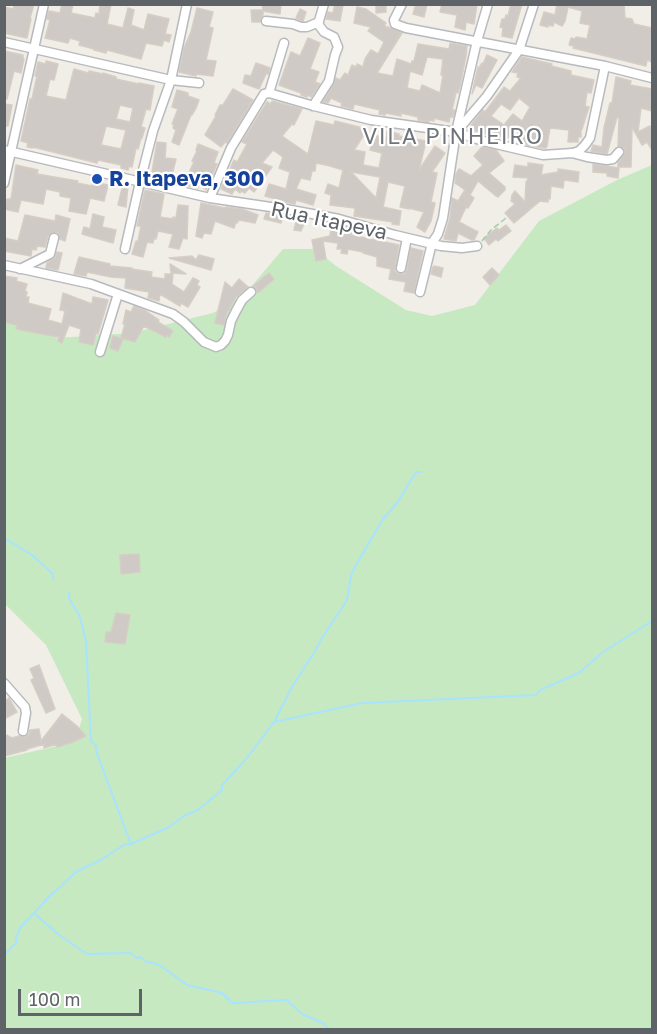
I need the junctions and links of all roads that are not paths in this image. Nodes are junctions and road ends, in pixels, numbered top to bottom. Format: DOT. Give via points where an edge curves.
graph roads {
  1 [pos="44,4"];
  2 [pos="188,4"];
  3 [pos="324,4"];
  4 [pos="402,4"];
  5 [pos="488,4"];
  6 [pos="534,4"];
  7 [pos="266,21"];
  8 [pos="319,22"];
  9 [pos="477,41"];
  10 [pos="4,42"];
  11 [pos="284,43"];
  12 [pos="34,49"];
  13 [pos="519,50"];
  14 [pos="604,66"];
  15 [pos="652,78"];
  16 [pos="171,80"];
  17 [pos="199,83"];
  18 [pos="267,94"];
  19 [pos="313,106"];
  20 [pos="456,132"];
  21 [pos="8,150"];
  22 [pos="619,152"];
  23 [pos="572,153"];
  24 [pos="140,182"];
  25 [pos="4,183"];
  26 [pos="210,198"];
  27 [pos="54,238"];
  28 [pos="407,238"];
  29 [pos="432,243"];
  30 [pos="477,246"];
  31 [pos="125,249"];
  32 [pos="4,266"];
  33 [pos="401,268"];
  34 [pos="20,269"];
  35 [pos="251,292"];
  36 [pos="420,292"];
  37 [pos="118,294"];
  38 [pos="100,352"];
  39 [pos="4,683"];
  40 [pos="23,731"];
  1 -- 12 [label="street"];
  2 -- 16 [label="street"];
  3 -- 8 [label="street"];
  4 -- 9 [label="street" via="395,24"];
  5 -- 9 [label="street"];
  6 -- 13 [label="street"];
  7 -- 8 [label="street" via="301,27"];
  8 -- 19 [label="street" via="338,46 328,81"];
  9 -- 13 [label="street"];
  9 -- 20 [label="street"];
  10 -- 12 [label="street"];
  11 -- 18 [label="street"];
  12 -- 16 [label="street"];
  12 -- 21 [label="street"];
  13 -- 14 [label="street"];
  13 -- 20 [label="street"];
  14 -- 15 [label="street"];
  14 -- 23 [label="street" via="590,138"];
  16 -- 17 [label="street"];
  16 -- 24 [label="street"];
  18 -- 19 [label="street"];
  18 -- 26 [label="street" via="231,148"];
  19 -- 20 [label="street" via="371,120"];
  20 -- 23 [label="street" via="543,155"];
  20 -- 29 [label="street" via="443,218"];
  21 -- 24 [label="street, Rua Itapeva"];
  21 -- 25 [label="street"];
  22 -- 23 [label="street" via="607,160"];
  24 -- 26 [label="street, Rua Itapeva"];
  24 -- 31 [label="street"];
  26 -- 28 [label="street, Rua Itapeva" via="339,219"];
  27 -- 34 [label="street" via="50,254"];
  28 -- 29 [label="street, Rua Itapeva"];
  28 -- 33 [label="street"];
  29 -- 30 [label="street, Rua Itapeva"];
  29 -- 36 [label="street"];
  32 -- 34 [label="street"];
  34 -- 37 [label="street" via="91,284"];
  35 -- 37 [label="street" via="236,311 225,341 216,347 204,342 173,314"];
  37 -- 38 [label="street"];
  39 -- 40 [label="street" via="25,707"];
}
